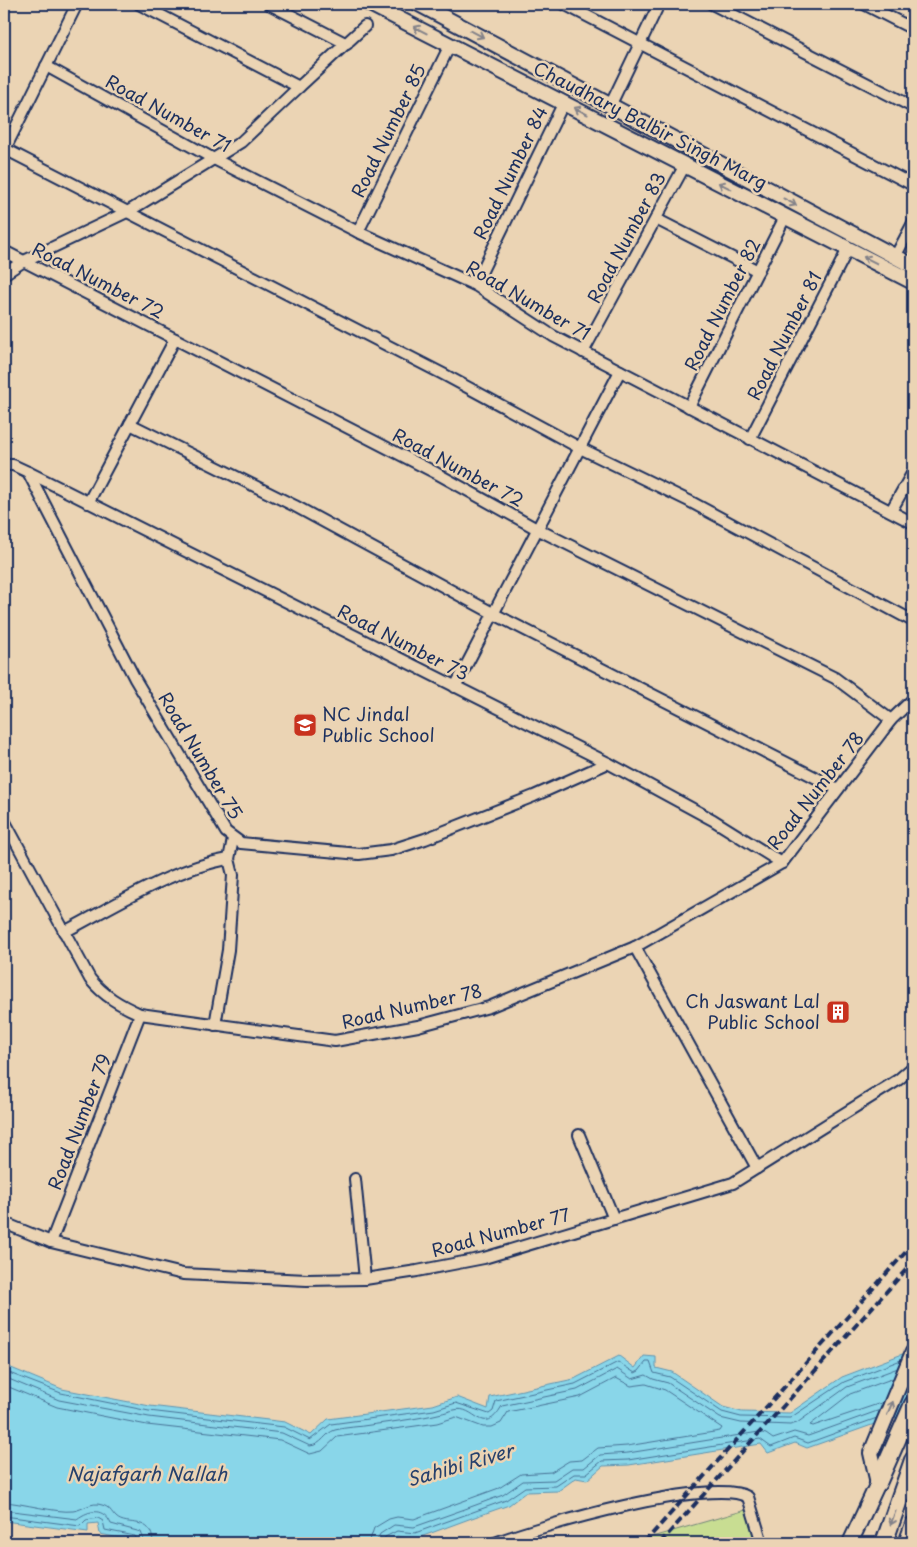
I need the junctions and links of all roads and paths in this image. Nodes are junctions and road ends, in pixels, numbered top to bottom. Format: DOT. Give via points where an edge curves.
graph roads {
  1 [pos="77,4"];
  2 [pos="138,4"];
  3 [pos="269,4"];
  4 [pos="370,4"];
  5 [pos="419,4"];
  6 [pos="564,4"];
  7 [pos="659,4"];
  8 [pos="712,4"];
  9 [pos="864,4"];
  10 [pos="365,26"];
  11 [pos="913,29"];
  12 [pos="347,44"];
  13 [pos="638,44"];
  14 [pos="450,45"];
  15 [pos="46,66"];
  16 [pos="299,87"];
  17 [pos="564,102"];
  18 [pos="610,106"];
  19 [pos="913,107"];
  20 [pos="4,150"];
  21 [pos="214,158"];
  22 [pos="685,165"];
  23 [pos="913,185"];
  24 [pos="129,211"];
  25 [pos="785,216"];
  26 [pos="656,219"];
  27 [pos="913,222"];
  28 [pos="358,232"];
  29 [pos="848,249"];
  30 [pos="4,251"];
  31 [pos="895,257"];
  32 [pos="24,261"];
  33 [pos="913,266"];
  34 [pos="758,271"];
  35 [pos="4,274"];
  36 [pos="913,282"];
  37 [pos="475,285"];
  38 [pos="175,339"];
  39 [pos="583,352"];
  40 [pos="620,371"];
  41 [pos="689,407"];
  42 [pos="130,424"];
  43 [pos="750,439"];
  44 [pos="580,448"];
  45 [pos="4,465"];
  46 [pos="28,472"];
  47 [pos="913,472"];
  48 [pos="88,502"];
  49 [pos="891,511"];
  50 [pos="913,523"];
  51 [pos="537,529"];
  52 [pos="494,613"];
  53 [pos="913,621"];
  54 [pos="455,688"];
  55 [pos="913,699"];
  56 [pos="891,720"];
  57 [pos="608,763"];
  58 [pos="838,789"];
  59 [pos="4,820"];
  60 [pos="233,839"];
  61 [pos="228,859"];
  62 [pos="782,863"];
  63 [pos="64,932"];
  64 [pos="635,947"];
  65 [pos="140,1014"];
  66 [pos="215,1025"];
  67 [pos="913,1067"];
  68 [pos="579,1135"];
  69 [pos="757,1168"];
  70 [pos="355,1179"];
  71 [pos="614,1218"];
  72 [pos="4,1223"];
  73 [pos="51,1242"];
  74 [pos="365,1279"];
  75 [pos="913,1352"];
  76 [pos="913,1404"];
  77 [pos="913,1460"];
  78 [pos="878,1484"];
  79 [pos="913,1524"];
  80 [pos="853,1538"];
  81 [pos="495,1543"];
  82 [pos="762,1543"];
  83 [pos="884,1543"];
  84 [pos="906,1543"];
  1 -- 15 [label="street"];
  2 -- 16 [label="street"];
  3 -- 12 [label="street"];
  14 -- 4 [label="street, Chaudhary Balbir Singh Marg, one-way"];
  5 -- 18 [label="street, Chaudhary Balbir Singh Marg, one-way"];
  6 -- 13 [label="street"];
  7 -- 13 [label="street"];
  8 -- 19 [label="street"];
  9 -- 11 [label="street"];
  10 -- 12 [label="street"];
  12 -- 16 [label="street"];
  13 -- 18 [label="street"];
  13 -- 23 [label="street" via="796,122"];
  14 -- 17 [label="street, Chaudhary Balbir Singh Marg"];
  14 -- 28 [label="street, Road Number 85"];
  15 -- 20 [label="street"];
  15 -- 21 [label="street, Road Number 71"];
  16 -- 21 [label="street" via="241,142"];
  22 -- 17 [label="street, Chaudhary Balbir Singh Marg, one-way"];
  17 -- 37 [label="street, Road Number 84"];
  18 -- 31 [label="street, Chaudhary Balbir Singh Marg, one-way"];
  20 -- 24 [label="street"];
  21 -- 24 [label="street"];
  21 -- 28 [label="street, Road Number 71"];
  25 -- 22 [label="street, Chaudhary Balbir Singh Marg, one-way"];
  22 -- 26 [label="street, Road Number 83"];
  24 -- 32 [label="street"];
  24 -- 44 [label="street"];
  25 -- 29 [label="street, Chaudhary Balbir Singh Marg"];
  25 -- 34 [label="street, Road Number 82"];
  26 -- 34 [label="street"];
  26 -- 39 [label="street, Road Number 83"];
  27 -- 31 [label="street"];
  28 -- 37 [label="street, Road Number 71"];
  36 -- 29 [label="street, Chaudhary Balbir Singh Marg, one-way"];
  29 -- 43 [label="street, Road Number 81"];
  30 -- 32 [label="street, Road Number 72"];
  31 -- 33 [label="street, Chaudhary Balbir Singh Marg"];
  32 -- 35 [label="street"];
  32 -- 38 [label="street, Road Number 72"];
  34 -- 41 [label="street, Road Number 82"];
  37 -- 39 [label="street, Road Number 71"];
  38 -- 42 [label="street"];
  38 -- 51 [label="street, Road Number 72" via="436,473"];
  39 -- 40 [label="street, Road Number 71"];
  40 -- 41 [label="street, Road Number 71"];
  40 -- 44 [label="street"];
  41 -- 43 [label="street, Road Number 71"];
  42 -- 48 [label="street"];
  42 -- 52 [label="street" via="295,506"];
  43 -- 49 [label="street, Road Number 71"];
  44 -- 51 [label="street"];
  44 -- 53 [label="street" via="689,501"];
  45 -- 46 [label="street, Road Number 73"];
  46 -- 48 [label="street, Road Number 73"];
  46 -- 60 [label="street, Road Number 75" via="135,679"];
  47 -- 49 [label="street"];
  48 -- 54 [label="street, Road Number 73"];
  49 -- 50 [label="street, Road Number 71"];
  51 -- 52 [label="street"];
  51 -- 56 [label="street, Road Number 72" via="835,678"];
  52 -- 54 [label="street"];
  52 -- 58 [label="street"];
  54 -- 57 [label="street, Road Number 73"];
  55 -- 56 [label="street, Road Number 78"];
  56 -- 58 [label="street, Road Number 78"];
  57 -- 60 [label="street, Road Number 75" via="534,796 391,850 359,854 242,843"];
  57 -- 62 [label="street, Road Number 73" via="713,820"];
  58 -- 62 [label="street, Road Number 78"];
  59 -- 63 [label="street, Road Number 78"];
  60 -- 61 [label="street"];
  61 -- 63 [label="street" via="210,862 157,885"];
  61 -- 66 [label="street" via="233,875 228,950"];
  62 -- 64 [label="street, Road Number 78"];
  63 -- 65 [label="street, Road Number 78" via="90,979 102,993"];
  64 -- 66 [label="street, Road Number 78" via="489,1007 418,1026 335,1041"];
  64 -- 69 [label="street"];
  65 -- 66 [label="street, Road Number 78"];
  65 -- 73 [label="street, Road Number 79"];
  67 -- 69 [label="street, Road Number 77" via="898,1080"];
  68 -- 71 [label="street"];
  69 -- 71 [label="street, Road Number 77" via="734,1183"];
  70 -- 74 [label="street"];
  71 -- 74 [label="street, Road Number 77" via="484,1258"];
  72 -- 73 [label="street, Road Number 77"];
  73 -- 74 [label="street, Road Number 77" via="183,1274 307,1280"];
  78 -- 75 [label="street, one-way" via="871,1453"];
  76 -- 78 [label="main road"];
  77 -- 83 [label="main road, one-way"];
  78 -- 80 [label="street"];
  79 -- 84 [label="street"];
  81 -- 82 [label="street" via="603,1511 679,1495 732,1493 748,1497"];
}
